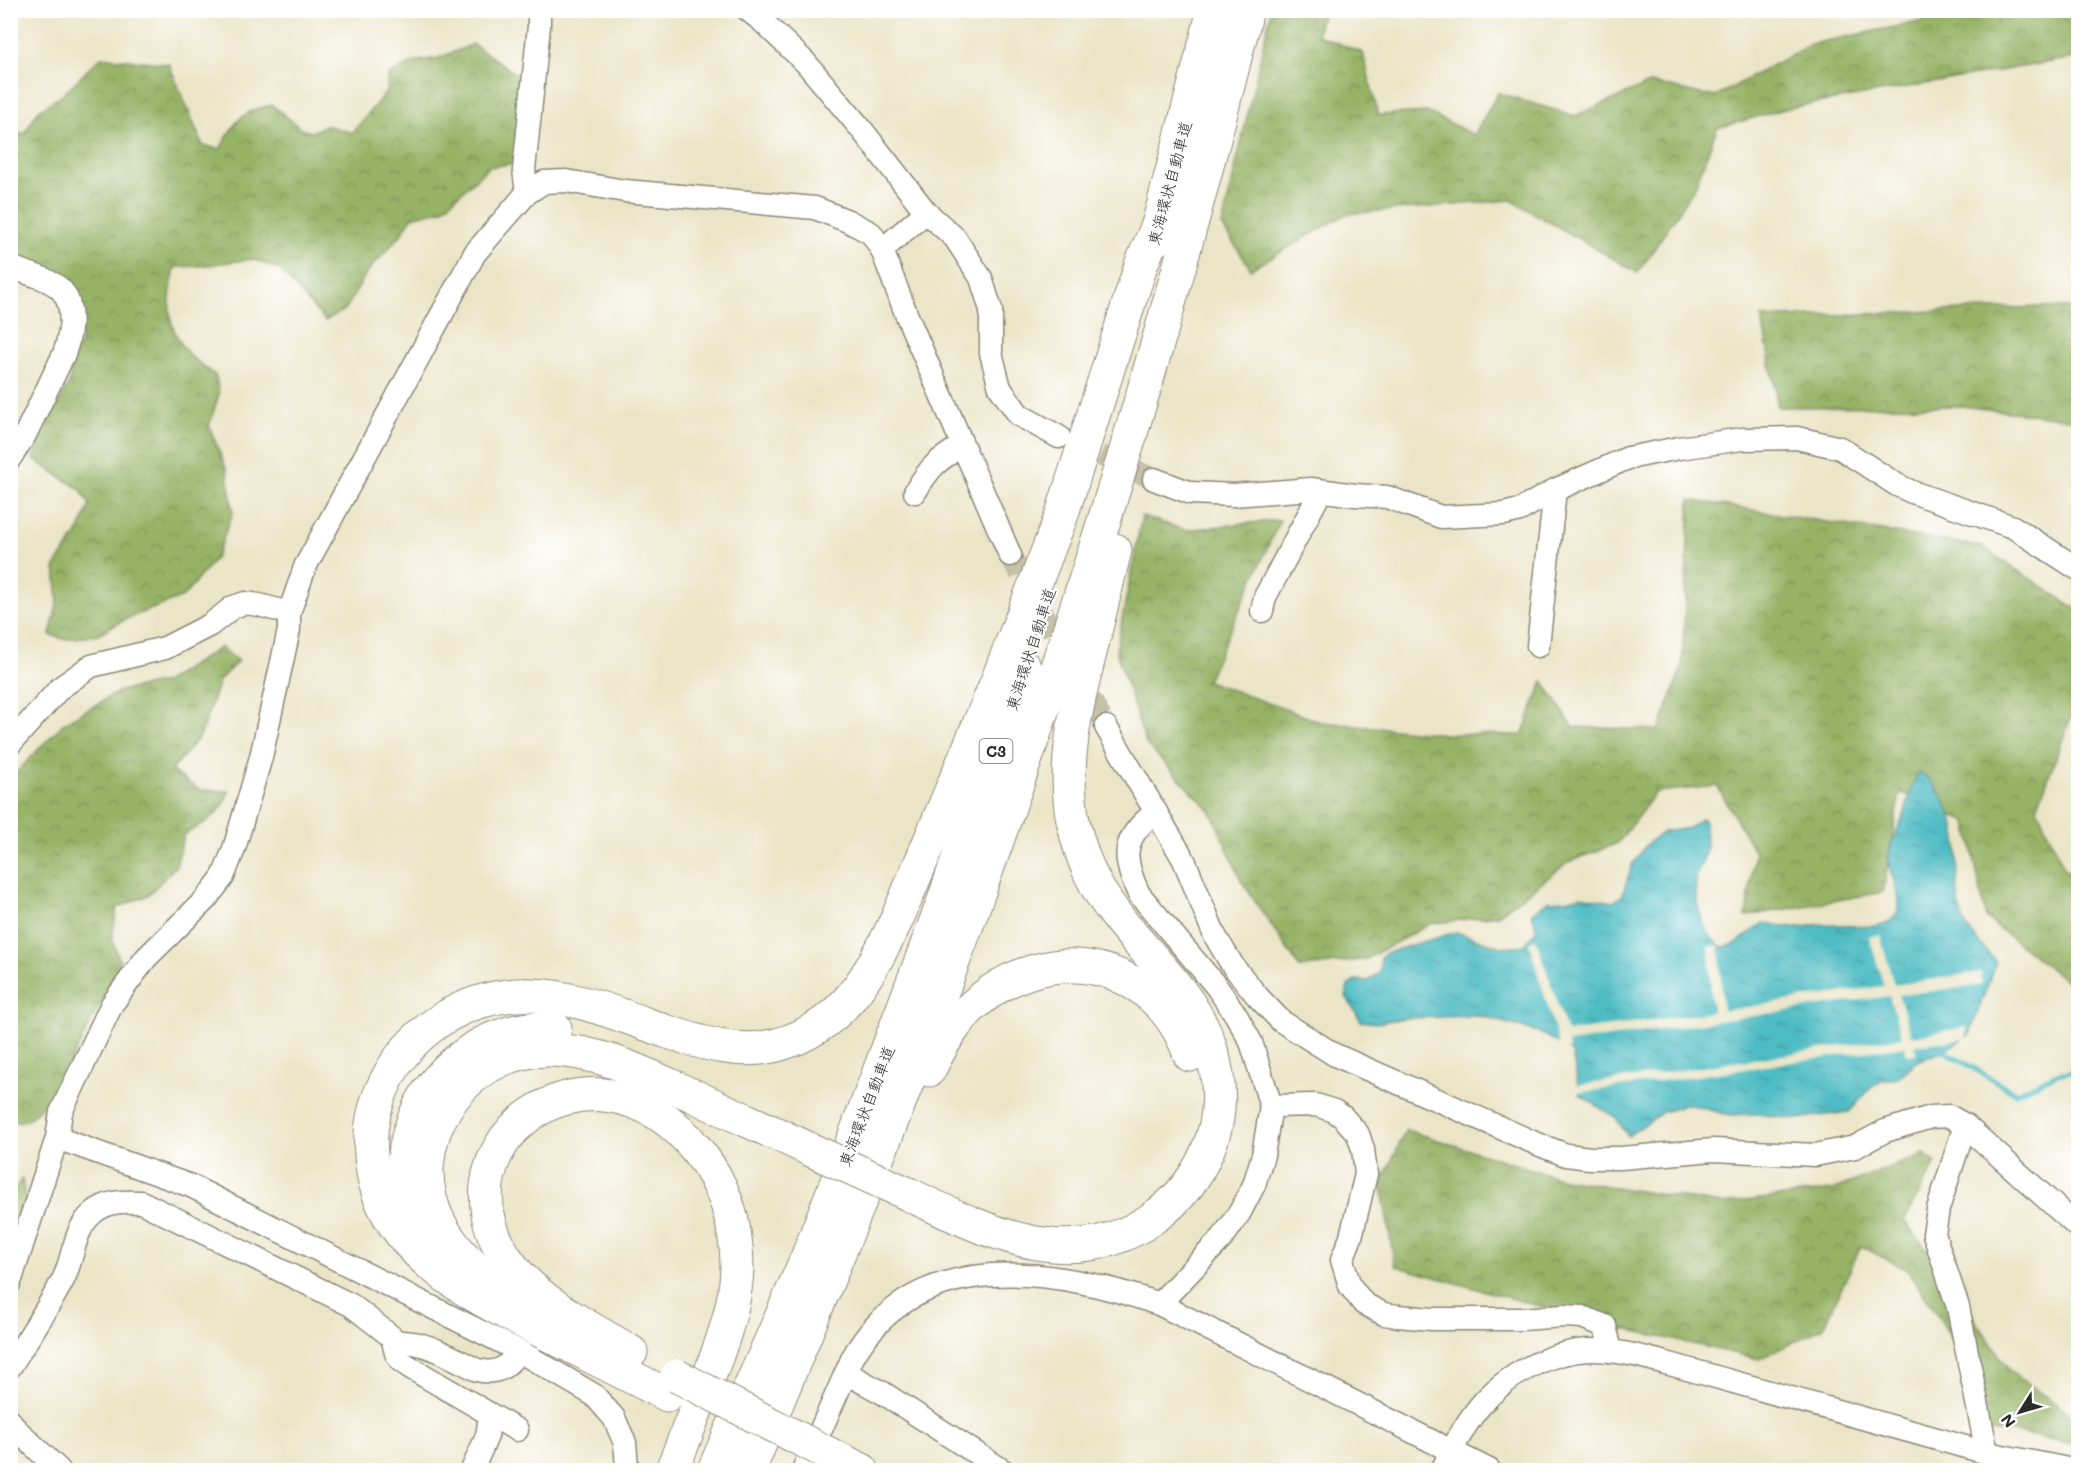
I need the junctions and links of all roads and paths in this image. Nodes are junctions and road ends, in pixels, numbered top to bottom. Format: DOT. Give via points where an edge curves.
graph roads {
  1 [pos="539,10"];
  2 [pos="748,10"];
  3 [pos="1214,10"];
  4 [pos="1247,10"];
  5 [pos="527,193"];
  6 [pos="926,212"];
  7 [pos="1160,220"];
  8 [pos="1190,230"];
  9 [pos="882,250"];
  10 [pos="10,266"];
  11 [pos="1059,437"];
  12 [pos="962,446"];
  13 [pos="10,458"];
  14 [pos="1154,479"];
  15 [pos="1555,490"];
  16 [pos="1321,491"];
  17 [pos="915,492"];
  18 [pos="1010,555"];
  19 [pos="2079,569"];
  20 [pos="1262,610"];
  21 [pos="289,613"];
  22 [pos="1538,646"];
  23 [pos="1106,728"];
  24 [pos="10,744"];
  25 [pos="1156,812"];
  26 [pos="1271,1106"];
  27 [pos="1965,1125"];
  28 [pos="57,1138"];
  29 [pos="815,1141"];
  30 [pos="912,1186"];
  31 [pos="2079,1227"];
  32 [pos="10,1282"];
  33 [pos="466,1290"];
  34 [pos="1159,1304"];
  35 [pos="394,1343"];
  36 [pos="519,1351"];
  37 [pos="631,1352"];
  38 [pos="1611,1352"];
  39 [pos="10,1367"];
  40 [pos="846,1373"];
  41 [pos="672,1385"];
  42 [pos="490,1414"];
  43 [pos="10,1421"];
  44 [pos="517,1430"];
  45 [pos="1987,1453"];
  46 [pos="1447,1461"];
  47 [pos="815,1465"];
  48 [pos="59,1470"];
  49 [pos="472,1470"];
  50 [pos="625,1470"];
  51 [pos="672,1470"];
  52 [pos="714,1470"];
  53 [pos="749,1470"];
  54 [pos="862,1470"];
  55 [pos="1002,1470"];
  56 [pos="1489,1470"];
  57 [pos="2073,1470"];
  1 -- 5 [label="street" via="524,170"];
  2 -- 6 [label="street" via="806,63"];
  3 -- 7 [label="highway, 東海環状自動車道 / C3"];
  4 -- 8 [label="highway, 東海環状自動車道 / C3"];
  5 -- 9 [label="street" via="544,182 566,181 625,191 815,208 871,233"];
  5 -- 21 [label="street" via="475,253 313,552"];
  6 -- 9 [label="street"];
  6 -- 11 [label="street" via="955,238 981,278 991,310 992,353 1000,388 1019,416"];
  7 -- 33 [label="highway" via="1141,265 1061,517 996,684 897,919 879,956 849,1000 834,1016 796,1039 754,1049 693,1040 554,997 507,996 463,1008 442,1019 406,1049 392,1067 373,1115 370,1141 375,1185 382,1204 409,1243"];
  7 -- 52 [label="highway, 東海環状自動車道 / C3" via="1062,550 951,879 807,1258"];
  8 -- 30 [label="highway" via="1077,702 1069,780 1078,843 1098,888 1189,1002 1210,1044 1218,1087 1215,1131 1198,1170 1173,1203 1137,1230 1096,1243 1054,1246 1007,1237 983,1228"];
  8 -- 53 [label="highway, 東海環状自動車道 / C3" via="1084,582 974,907 873,1171"];
  9 -- 12 [label="street"];
  10 -- 13 [label="street" via="53,283 71,306 64,354"];
  12 -- 17 [label="street" via="928,469"];
  12 -- 18 [label="street"];
  14 -- 16 [label="street" via="1191,493"];
  15 -- 16 [label="street" via="1520,510 1504,514 1441,517 1387,497"];
  15 -- 19 [label="street" via="1628,458 1742,439 1797,438 1840,448 1912,492 2013,527"];
  15 -- 22 [label="street"];
  16 -- 20 [label="street" via="1265,597"];
  21 -- 24 [label="street" via="245,603 165,648 91,666 60,688"];
  21 -- 28 [label="street" via="290,630 261,757 223,877 146,958 112,1004 62,1112"];
  23 -- 25 [label="street"];
  25 -- 26 [label="street" via="1131,835 1126,849 1132,879 1139,894 1236,1015 1251,1042"];
  25 -- 27 [label="street" via="1184,860 1215,936 1233,966 1281,1021 1335,1055 1566,1155 1621,1158 1713,1150 1815,1155 1855,1147 1885,1131 1931,1117 1949,1116"];
  26 -- 34 [label="street" via="1263,1155 1240,1212 1223,1237"];
  26 -- 38 [label="street" via="1316,1105 1343,1117 1358,1134 1366,1174 1342,1260 1350,1286 1364,1304 1384,1314 1432,1319 1582,1317 1605,1326"];
  27 -- 31 [label="street"];
  27 -- 45 [label="street" via="1934,1234 1958,1308"];
  28 -- 32 [label="street"];
  28 -- 36 [label="street" via="191,1186"];
  29 -- 30 [label="highway, bridge"];
  29 -- 33 [label="highway" via="650,1054 596,1034 545,1028 498,1036 469,1051 430,1087 411,1125 406,1147 405,1192 412,1222 432,1257"];
  29 -- 37 [label="highway" via="591,1055 525,1052 488,1066 458,1090 438,1121 427,1161 432,1203 451,1242 466,1260 503,1288"];
  30 -- 53 [label="highway" via="991,1210 1064,1225 1087,1223 1130,1207 1164,1181 1177,1164 1194,1125 1197,1104 1192,1061 1174,1021 1149,993 1113,972 1090,966 1040,968 1016,977 975,1003 958,1021 930,1068 780,1414"];
  33 -- 41 [label="highway" via="515,1318"];
  34 -- 40 [label="street" via="1119,1290 1035,1275 963,1278 918,1293 893,1310 863,1340"];
  34 -- 46 [label="street"];
  35 -- 36 [label="street" via="422,1344 487,1372 507,1367"];
  35 -- 39 [label="street" via="392,1336 351,1305 141,1202 117,1201 94,1212 82,1225 64,1276"];
  35 -- 42 [label="street" via="401,1361"];
  36 -- 50 [label="street" via="594,1395 614,1418 625,1443"];
  37 -- 41 [label="highway"];
  37 -- 51 [label="highway" via="560,1310 536,1291 506,1258 490,1220 487,1200 495,1158 519,1124 552,1101 592,1094 634,1102 654,1112 690,1141 726,1198 733,1221 737,1270 729,1319"];
  38 -- 45 [label="street" via="1666,1363"];
  38 -- 46 [label="street" via="1592,1350 1556,1357 1513,1377 1480,1405"];
  40 -- 47 [label="street"];
  40 -- 55 [label="street"];
  41 -- 47 [label="highway"];
  42 -- 44 [label="street"];
  42 -- 49 [label="street" via="487,1436"];
  43 -- 48 [label="street"];
  45 -- 57 [label="street"];
  46 -- 56 [label="street"];
  47 -- 54 [label="highway"];
}
